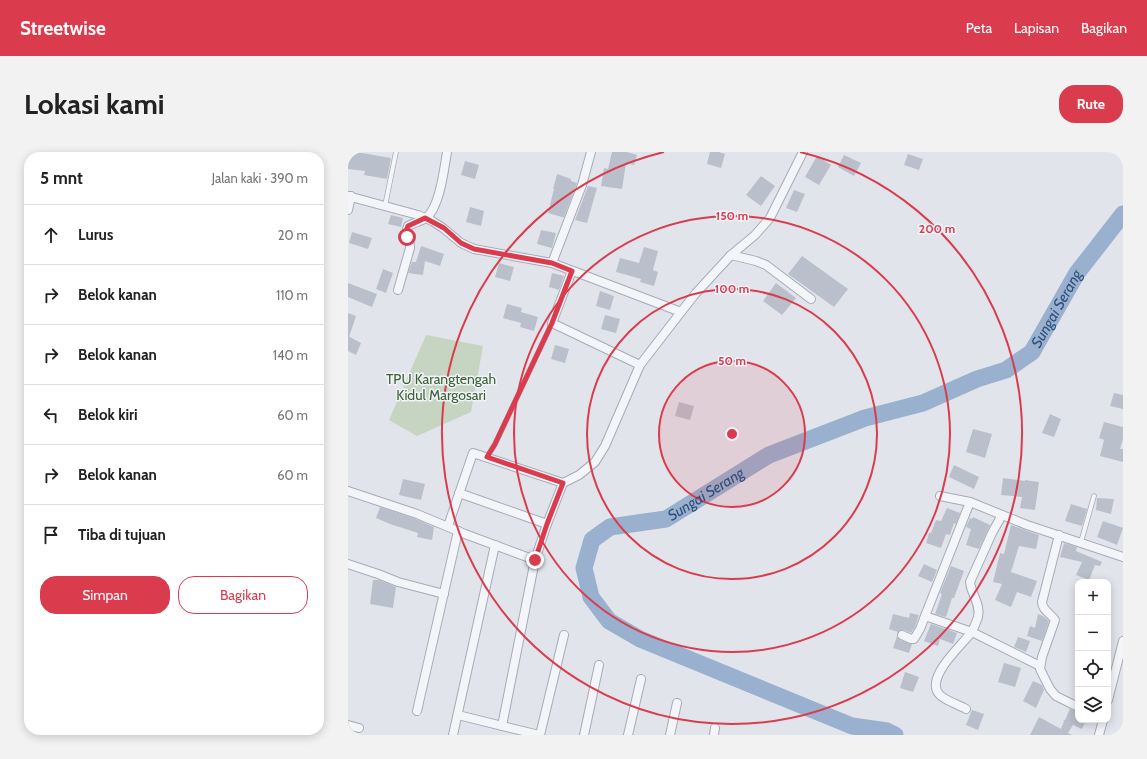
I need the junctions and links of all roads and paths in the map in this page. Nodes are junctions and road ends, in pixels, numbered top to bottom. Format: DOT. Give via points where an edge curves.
graph roads {
  1 [pos="396,152"];
  2 [pos="448,152"];
  3 [pos="591,152"];
  4 [pos="804,152"];
  5 [pos="349,196"];
  6 [pos="385,206"];
  7 [pos="348,210"];
  8 [pos="425,218"];
  9 [pos="731,255"];
  10 [pos="552,263"];
  11 [pos="572,271"];
  12 [pos="398,290"];
  13 [pos="811,299"];
  14 [pos="681,312"];
  15 [pos="552,323"];
  16 [pos="640,365"];
  17 [pos="487,457"];
  18 [pos="563,483"];
  19 [pos="348,491"];
  20 [pos="459,493"];
  21 [pos="940,496"];
  22 [pos="1094,496"];
  23 [pos="970,502"];
  24 [pos="1002,515"];
  25 [pos="547,524"];
  26 [pos="448,526"];
  27 [pos="458,531"];
  28 [pos="1059,535"];
  29 [pos="1081,542"];
  30 [pos="495,545"];
  31 [pos="1123,557"];
  32 [pos="535,560"];
  33 [pos="348,564"];
  34 [pos="444,594"];
  35 [pos="925,616"];
  36 [pos="972,632"];
  37 [pos="564,635"];
  38 [pos="902,635"];
  39 [pos="1123,641"];
  40 [pos="600,664"];
  41 [pos="1040,666"];
  42 [pos="641,679"];
  43 [pos="1111,688"];
  44 [pos="676,703"];
  45 [pos="1075,706"];
  46 [pos="966,709"];
  47 [pos="417,711"];
  48 [pos="458,715"];
  49 [pos="1102,723"];
  50 [pos="348,725"];
  51 [pos="502,726"];
  52 [pos="359,728"];
  53 [pos="453,735"];
  54 [pos="540,735"];
  55 [pos="584,735"];
  56 [pos="628,735"];
  57 [pos="670,735"];
  58 [pos="1099,735"];
  1 -- 6 [label="lane"];
  2 -- 8 [label="street" via="437,199"];
  3 -- 10 [label="street" via="582,185"];
  4 -- 9 [label="street" via="770,218 755,235"];
  5 -- 6 [label="street"];
  5 -- 7 [label="street"];
  6 -- 8 [label="street"];
  8 -- 10 [label="street" via="474,249"];
  8 -- 12 [label="street" via="408,226 406,231 410,248"];
  9 -- 13 [label="street" via="766,265"];
  9 -- 14 [label="street"];
  10 -- 11 [label="street"];
  11 -- 14 [label="street"];
  11 -- 15 [label="street"];
  14 -- 16 [label="street"];
  15 -- 16 [label="street"];
  15 -- 17 [label="lane"];
  16 -- 18 [label="street" via="595,462"];
  17 -- 18 [label="street"];
  17 -- 20 [label="street" via="473,453"];
  18 -- 25 [label="street"];
  19 -- 26 [label="street"];
  20 -- 25 [label="street"];
  20 -- 26 [label="street"];
  21 -- 23 [label="street"];
  22 -- 29 [label="lane"];
  23 -- 24 [label="street"];
  23 -- 35 [label="street"];
  24 -- 28 [label="street"];
  24 -- 36 [label="street" via="970,582 979,610"];
  25 -- 32 [label="street"];
  26 -- 27 [label="street"];
  27 -- 30 [label="street"];
  27 -- 34 [label="street"];
  28 -- 29 [label="street"];
  28 -- 41 [label="street" via="1042,602 1055,620"];
  29 -- 31 [label="street"];
  30 -- 32 [label="street"];
  30 -- 48 [label="street"];
  32 -- 51 [label="street"];
  33 -- 34 [label="street" via="398,582"];
  34 -- 47 [label="street"];
  35 -- 36 [label="street"];
  35 -- 38 [label="street" via="914,638"];
  36 -- 41 [label="street"];
  36 -- 46 [label="street" via="944,665 936,685 942,696"];
  37 -- 54 [label="street"];
  39 -- 43 [label="street"];
  40 -- 55 [label="street"];
  41 -- 45 [label="street" via="1056,696"];
  42 -- 56 [label="street"];
  44 -- 57 [label="street"];
  48 -- 51 [label="street"];
  48 -- 53 [label="street"];
  49 -- 58 [label="street"];
  50 -- 52 [label="street"];
  51 -- 54 [label="street"];
}
